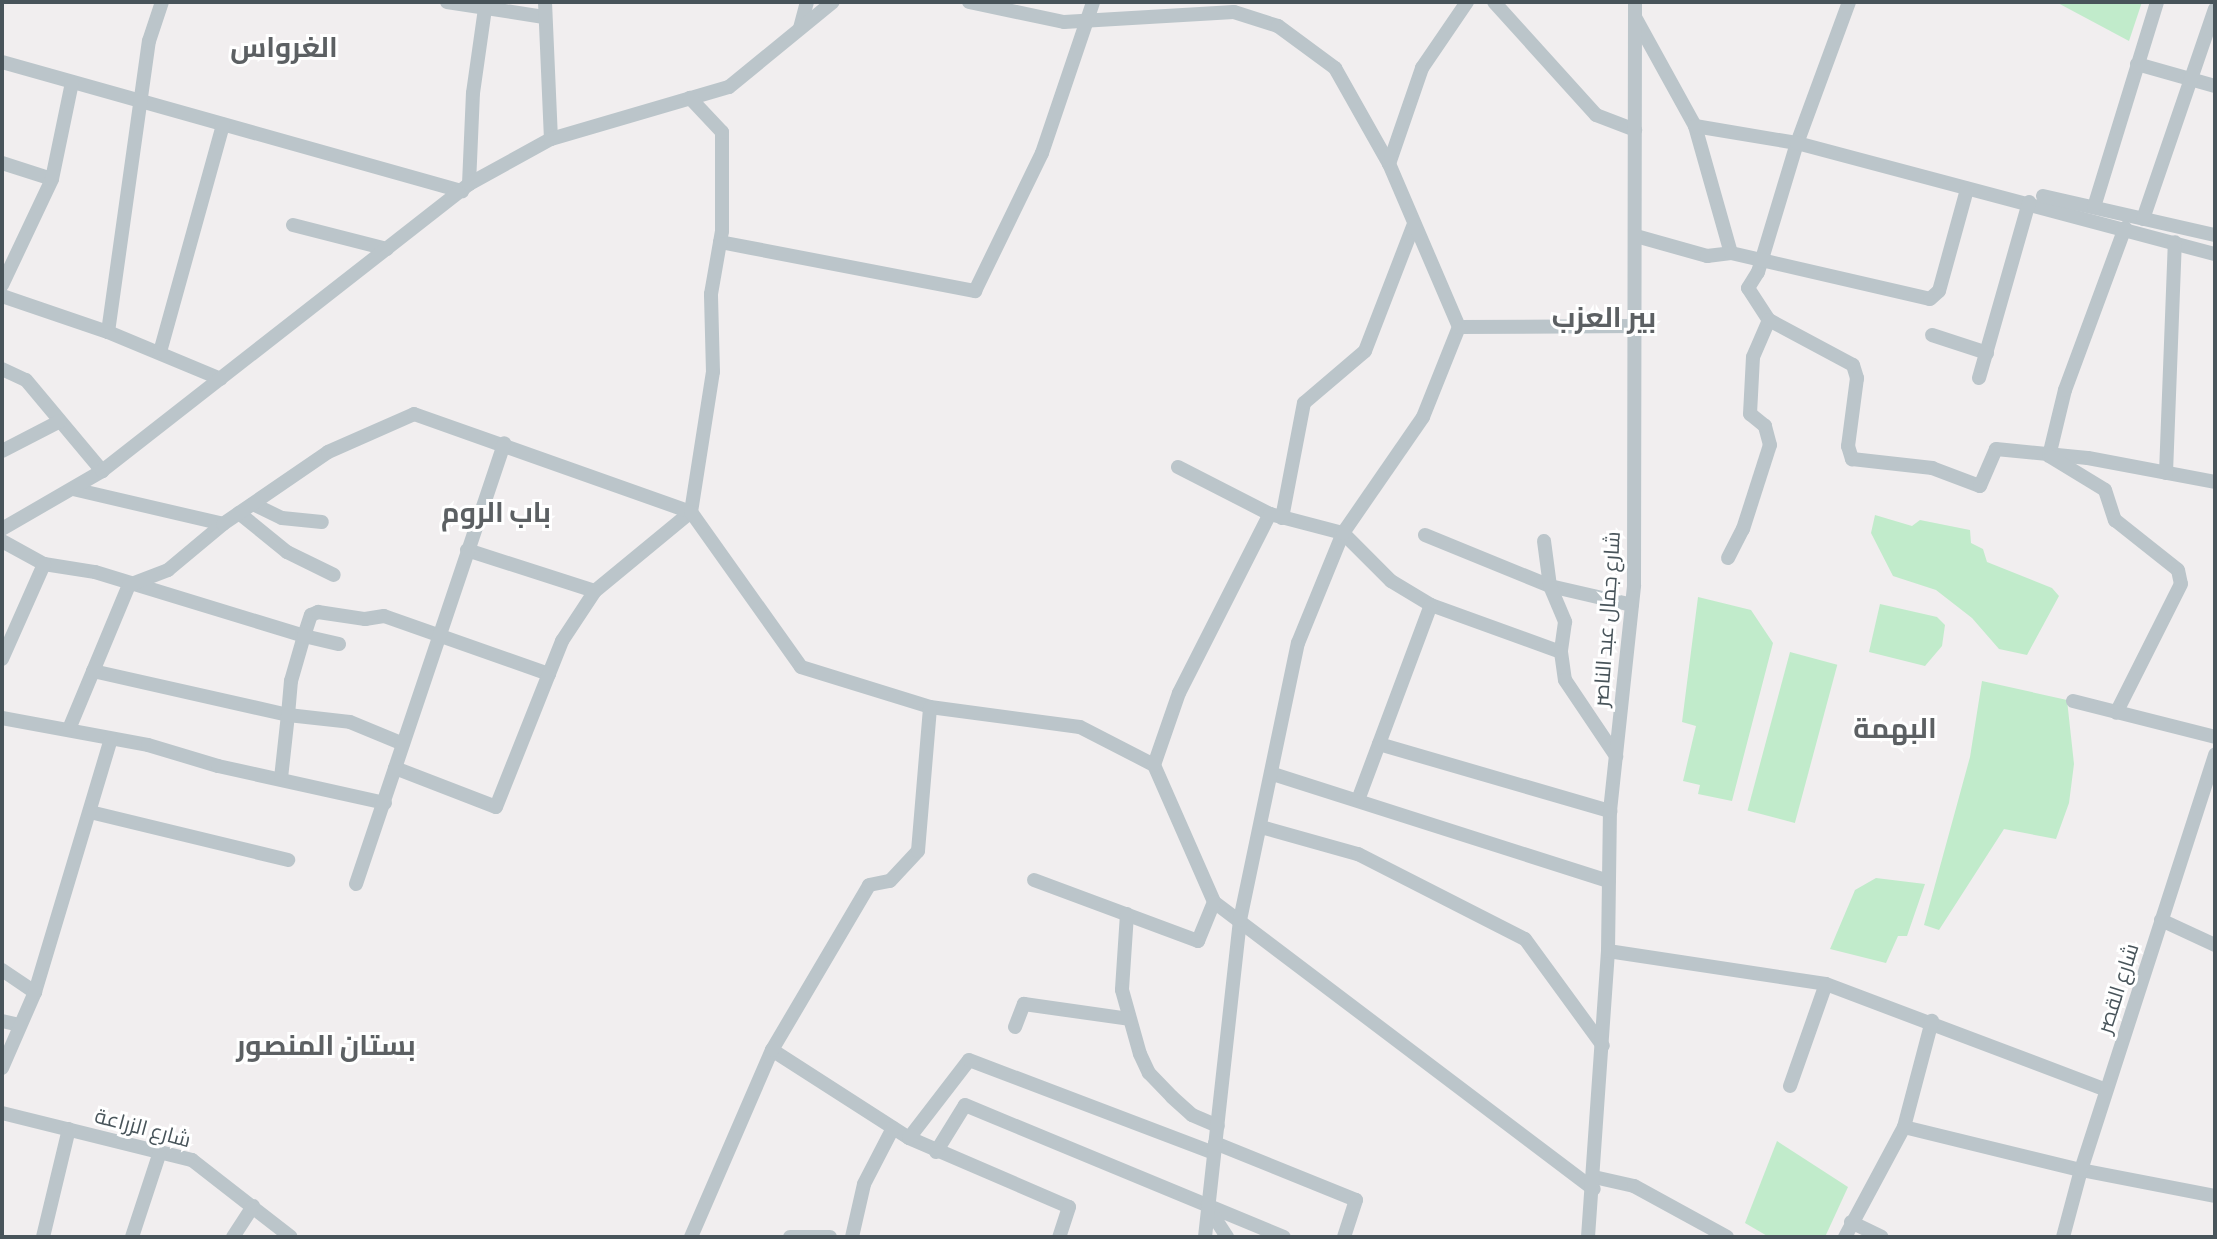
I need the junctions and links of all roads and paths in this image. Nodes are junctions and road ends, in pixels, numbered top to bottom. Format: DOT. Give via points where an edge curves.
graph roads {
  1 [pos="162,2"];
  2 [pos="447,2"];
  3 [pos="807,2"];
  4 [pos="833,2"];
  5 [pos="969,2"];
  6 [pos="1093,2"];
  7 [pos="1468,2"];
  8 [pos="1494,2"];
  9 [pos="1635,2"];
  10 [pos="1849,2"];
  11 [pos="2157,2"];
  12 [pos="485,9"];
  13 [pos="544,9"];
  14 [pos="2215,9"];
  15 [pos="1635,17"];
  16 [pos="1086,21"];
  17 [pos="800,29"];
  18 [pos="2,62"];
  19 [pos="2137,64"];
  20 [pos="2191,80"];
  21 [pos="72,82"];
  22 [pos="2215,86"];
  23 [pos="690,98"];
  24 [pos="142,103"];
  25 [pos="223,125"];
  26 [pos="1695,126"];
  27 [pos="1635,130"];
  28 [pos="551,139"];
  29 [pos="1797,144"];
  30 [pos="1852,158"];
  31 [pos="2,163"];
  32 [pos="1389,164"];
  33 [pos="52,179"];
  34 [pos="466,187"];
  35 [pos="1967,189"];
  36 [pos="2029,201"];
  37 [pos="2094,207"];
  38 [pos="2143,219"];
  39 [pos="1414,224"];
  40 [pos="293,225"];
  41 [pos="2125,228"];
  42 [pos="2214,231"];
  43 [pos="1636,236"];
  44 [pos="720,242"];
  45 [pos="2175,242"];
  46 [pos="387,249"];
  47 [pos="1731,253"];
  48 [pos="2215,254"];
  49 [pos="1761,261"];
  50 [pos="2,285"];
  51 [pos="2,296"];
  52 [pos="1769,320"];
  53 [pos="1637,326"];
  54 [pos="1459,327"];
  55 [pos="108,332"];
  56 [pos="1932,335"];
  57 [pos="160,352"];
  58 [pos="1987,353"];
  59 [pos="2,369"];
  60 [pos="1979,378"];
  61 [pos="220,379"];
  62 [pos="60,421"];
  63 [pos="504,443"];
  64 [pos="2,451"];
  65 [pos="2049,456"];
  66 [pos="1178,467"];
  67 [pos="102,471"];
  68 [pos="2166,473"];
  69 [pos="2215,482"];
  70 [pos="73,489"];
  71 [pos="253,504"];
  72 [pos="691,512"];
  73 [pos="239,513"];
  74 [pos="1276,516"];
  75 [pos="322,522"];
  76 [pos="223,524"];
  77 [pos="2,529"];
  78 [pos="1343,533"];
  79 [pos="1425,535"];
  80 [pos="2,541"];
  81 [pos="1544,541"];
  82 [pos="467,550"];
  83 [pos="1728,558"];
  84 [pos="44,564"];
  85 [pos="334,575"];
  86 [pos="129,585"];
  87 [pos="1550,586"];
  88 [pos="595,591"];
  89 [pos="1431,605"];
  90 [pos="1632,605"];
  91 [pos="438,635"];
  92 [pos="304,636"];
  93 [pos="339,644"];
  94 [pos="1561,652"];
  95 [pos="2,659"];
  96 [pos="93,671"];
  97 [pos="549,674"];
  98 [pos="2073,701"];
  99 [pos="930,707"];
  100 [pos="2116,713"];
  101 [pos="288,715"];
  102 [pos="2,718"];
  103 [pos="69,729"];
  104 [pos="2215,737"];
  105 [pos="111,739"];
  106 [pos="403,744"];
  107 [pos="1379,744"];
  108 [pos="2215,754"];
  109 [pos="1616,756"];
  110 [pos="1154,765"];
  111 [pos="396,768"];
  112 [pos="1273,774"];
  113 [pos="281,778"];
  114 [pos="1358,800"];
  115 [pos="384,803"];
  116 [pos="1609,811"];
  117 [pos="90,812"];
  118 [pos="1261,827"];
  119 [pos="288,860"];
  120 [pos="1034,880"];
  121 [pos="1608,881"];
  122 [pos="356,884"];
  123 [pos="1214,902"];
  124 [pos="1127,915"];
  125 [pos="1240,920"];
  126 [pos="2161,920"];
  127 [pos="2215,945"];
  128 [pos="1608,951"];
  129 [pos="2,970"];
  130 [pos="1826,984"];
  131 [pos="35,992"];
  132 [pos="1129,1019"];
  133 [pos="2,1021"];
  134 [pos="1932,1021"];
  135 [pos="20,1025"];
  136 [pos="1016,1027"];
  137 [pos="1603,1046"];
  138 [pos="772,1050"];
  139 [pos="2,1068"];
  140 [pos="1790,1086"];
  141 [pos="2106,1090"];
  142 [pos="2,1113"];
  143 [pos="1218,1126"];
  144 [pos="1904,1127"];
  145 [pos="893,1128"];
  146 [pos="68,1129"];
  147 [pos="909,1138"];
  148 [pos="1215,1148"];
  149 [pos="160,1152"];
  150 [pos="936,1152"];
  151 [pos="2081,1170"];
  152 [pos="1594,1183"];
  153 [pos="2215,1196"];
  154 [pos="1206,1205"];
  155 [pos="253,1206"];
  156 [pos="2068,1213"];
  157 [pos="1851,1222"];
  158 [pos="44,1237"];
  159 [pos="132,1237"];
  160 [pos="233,1237"];
  161 [pos="291,1237"];
  162 [pos="691,1237"];
  163 [pos="790,1237"];
  164 [pos="830,1237"];
  165 [pos="852,1237"];
  166 [pos="1059,1237"];
  167 [pos="1205,1237"];
  168 [pos="1227,1237"];
  169 [pos="1284,1237"];
  170 [pos="1344,1237"];
  171 [pos="1588,1237"];
  172 [pos="1727,1237"];
  173 [pos="1845,1237"];
  174 [pos="1882,1237"];
  175 [pos="2063,1237"];
  176 [pos="2073,1237"];
  1 -- 24 [label="street" via="149,41"];
  2 -- 12 [label="street"];
  3 -- 17 [label="street"];
  4 -- 17 [label="street"];
  5 -- 16 [label="street" via="1063,22"];
  6 -- 16 [label="street"];
  7 -- 32 [label="street" via="1422,68"];
  8 -- 27 [label="street" via="1596,115"];
  9 -- 15 [label="street, شارع جمال عبد الناصر"];
  10 -- 29 [label="street"];
  11 -- 19 [label="street"];
  12 -- 13 [label="street"];
  12 -- 34 [label="street"];
  13 -- 28 [label="street"];
  14 -- 20 [label="street"];
  15 -- 26 [label="street"];
  15 -- 27 [label="street, شارع جمال عبد الناصر"];
  16 -- 32 [label="street" via="1234,12 1278,26 1335,68"];
  16 -- 44 [label="street" via="1042,153 975,291"];
  17 -- 23 [label="street" via="729,87"];
  18 -- 21 [label="street"];
  19 -- 20 [label="street"];
  19 -- 37 [label="street"];
  20 -- 22 [label="street"];
  20 -- 38 [label="street"];
  21 -- 24 [label="street"];
  21 -- 33 [label="street"];
  23 -- 28 [label="street"];
  23 -- 44 [label="street" via="722,132"];
  24 -- 25 [label="street"];
  24 -- 55 [label="street"];
  25 -- 34 [label="street"];
  25 -- 57 [label="street"];
  26 -- 29 [label="street"];
  26 -- 47 [label="street"];
  27 -- 43 [label="street, شارع جمال عبد الناصر"];
  28 -- 34 [label="street"];
  29 -- 30 [label="street"];
  29 -- 49 [label="street"];
  30 -- 35 [label="street"];
  30 -- 37 [label="street"];
  31 -- 33 [label="street"];
  32 -- 39 [label="street"];
  33 -- 50 [label="street"];
  34 -- 46 [label="street"];
  35 -- 36 [label="street"];
  35 -- 49 [label="street" via="1939,291 1930,299"];
  36 -- 41 [label="street"];
  36 -- 58 [label="street"];
  37 -- 38 [label="street"];
  38 -- 42 [label="street"];
  39 -- 54 [label="street"];
  39 -- 74 [label="street" via="1365,351 1304,403"];
  40 -- 46 [label="street"];
  41 -- 45 [label="street"];
  41 -- 65 [label="street" via="2065,390"];
  43 -- 47 [label="street" via="1707,256"];
  43 -- 53 [label="street, شارع جمال عبد الناصر"];
  44 -- 72 [label="street" via="711,294 713,372"];
  45 -- 48 [label="street"];
  45 -- 68 [label="street"];
  46 -- 61 [label="street"];
  47 -- 49 [label="street"];
  49 -- 52 [label="street" via="1748,288"];
  51 -- 55 [label="street"];
  52 -- 65 [label="street" via="1853,365 1857,378 1848,446 1852,459 1860,463 1932,468 1980,486 1996,449"];
  52 -- 83 [label="street" via="1753,357 1750,414 1765,426 1770,444 1743,528"];
  53 -- 54 [label="street"];
  53 -- 90 [label="street, شارع جمال عبد الناصر"];
  54 -- 78 [label="street" via="1423,417"];
  55 -- 57 [label="street"];
  56 -- 58 [label="street"];
  57 -- 61 [label="street"];
  58 -- 60 [label="street"];
  59 -- 62 [label="street" via="26,380"];
  61 -- 67 [label="street"];
  62 -- 64 [label="street"];
  62 -- 67 [label="street"];
  63 -- 71 [label="street" via="414,414 328,452"];
  63 -- 72 [label="street"];
  63 -- 82 [label="street"];
  65 -- 68 [label="street"];
  65 -- 100 [label="street" via="2105,490 2115,520 2178,570 2181,584"];
  66 -- 74 [label="street"];
  67 -- 70 [label="street"];
  68 -- 69 [label="street"];
  70 -- 76 [label="street"];
  70 -- 77 [label="street"];
  71 -- 73 [label="street"];
  71 -- 75 [label="street" via="282,518"];
  72 -- 88 [label="street"];
  72 -- 99 [label="street" via="801,667"];
  73 -- 76 [label="street"];
  73 -- 85 [label="street" via="287,552"];
  74 -- 78 [label="street"];
  74 -- 110 [label="street" via="1180,693"];
  76 -- 86 [label="street" via="168,570"];
  78 -- 89 [label="street" via="1391,581"];
  78 -- 112 [label="street" via="1298,643"];
  79 -- 87 [label="street"];
  80 -- 84 [label="street"];
  81 -- 87 [label="street"];
  82 -- 88 [label="street"];
  82 -- 91 [label="street"];
  84 -- 86 [label="street" via="95,572"];
  84 -- 95 [label="street"];
  86 -- 92 [label="street"];
  86 -- 96 [label="street"];
  87 -- 90 [label="street"];
  87 -- 94 [label="street" via="1565,622"];
  88 -- 97 [label="street" via="562,641"];
  89 -- 94 [label="street"];
  89 -- 107 [label="street"];
  90 -- 109 [label="street, شارع جمال عبد الناصر"];
  91 -- 92 [label="street" via="384,616 365,619 318,612 311,615"];
  91 -- 97 [label="street"];
  91 -- 106 [label="street"];
  92 -- 93 [label="street"];
  92 -- 101 [label="street" via="288,693"];
  94 -- 109 [label="street" via="1564,680"];
  96 -- 101 [label="street"];
  96 -- 103 [label="street"];
  97 -- 111 [label="street" via="496,807"];
  98 -- 100 [label="street"];
  99 -- 110 [label="street" via="1080,727"];
  99 -- 138 [label="street" via="918,851 890,881 869,885"];
  100 -- 104 [label="street"];
  101 -- 106 [label="street" via="350,722"];
  101 -- 113 [label="street"];
  102 -- 103 [label="street"];
  103 -- 105 [label="street"];
  105 -- 113 [label="street"];
  105 -- 117 [label="street"];
  106 -- 111 [label="street"];
  107 -- 114 [label="street"];
  107 -- 116 [label="street"];
  108 -- 126 [label="street, شارع القصر"];
  109 -- 116 [label="street, شارع جمال عبد الناصر"];
  110 -- 123 [label="street"];
  111 -- 115 [label="street"];
  112 -- 114 [label="street"];
  112 -- 118 [label="street"];
  113 -- 115 [label="street"];
  114 -- 121 [label="street"];
  115 -- 122 [label="street"];
  116 -- 121 [label="street, شارع جمال عبد الناصر"];
  117 -- 119 [label="street"];
  117 -- 131 [label="street"];
  118 -- 125 [label="street"];
  118 -- 137 [label="street" via="1358,854 1525,939"];
  120 -- 124 [label="street"];
  121 -- 128 [label="street, شارع جمال عبد الناصر"];
  123 -- 124 [label="street" via="1198,941"];
  123 -- 125 [label="street"];
  124 -- 132 [label="street" via="1122,990"];
  125 -- 143 [label="street"];
  125 -- 152 [label="street"];
  126 -- 127 [label="street"];
  126 -- 141 [label="street, شارع القصر"];
  128 -- 130 [label="street"];
  128 -- 137 [label="street, شارع جمال عبد الناصر"];
  129 -- 131 [label="street"];
  130 -- 134 [label="street"];
  130 -- 140 [label="street"];
  131 -- 135 [label="street"];
  132 -- 136 [label="street" via="1024,1004"];
  132 -- 143 [label="street" via="1149,1073 1192,1115"];
  133 -- 135 [label="street"];
  134 -- 141 [label="street"];
  134 -- 144 [label="street"];
  135 -- 139 [label="street"];
  137 -- 152 [label="street, شارع جمال عبد الناصر"];
  138 -- 145 [label="street"];
  138 -- 162 [label="street"];
  141 -- 151 [label="street, شارع القصر"];
  142 -- 146 [label="street, شارع الزراعة"];
  143 -- 148 [label="street"];
  144 -- 151 [label="street"];
  144 -- 157 [label="street"];
  145 -- 147 [label="street"];
  145 -- 165 [label="street" via="864,1184"];
  146 -- 149 [label="street, شارع الزراعة"];
  146 -- 158 [label="street"];
  147 -- 148 [label="street" via="969,1060"];
  147 -- 150 [label="street"];
  148 -- 154 [label="street"];
  148 -- 170 [label="street" via="1356,1200"];
  149 -- 155 [label="street, شارع الزراعة" via="192,1160"];
  149 -- 159 [label="street"];
  150 -- 154 [label="street" via="965,1105"];
  150 -- 166 [label="street" via="1069,1207"];
  151 -- 153 [label="street"];
  151 -- 156 [label="street, شارع القصر"];
  152 -- 171 [label="street, شارع جمال عبد الناصر"];
  152 -- 172 [label="street" via="1633,1186"];
  154 -- 167 [label="street"];
  154 -- 168 [label="street"];
  154 -- 169 [label="street"];
  155 -- 160 [label="street"];
  155 -- 161 [label="street, شارع الزراعة"];
  156 -- 175 [label="street, شارع القصر"];
  156 -- 176 [label="street"];
  157 -- 173 [label="street"];
  157 -- 174 [label="street"];
  163 -- 164 [label="street"];
}
